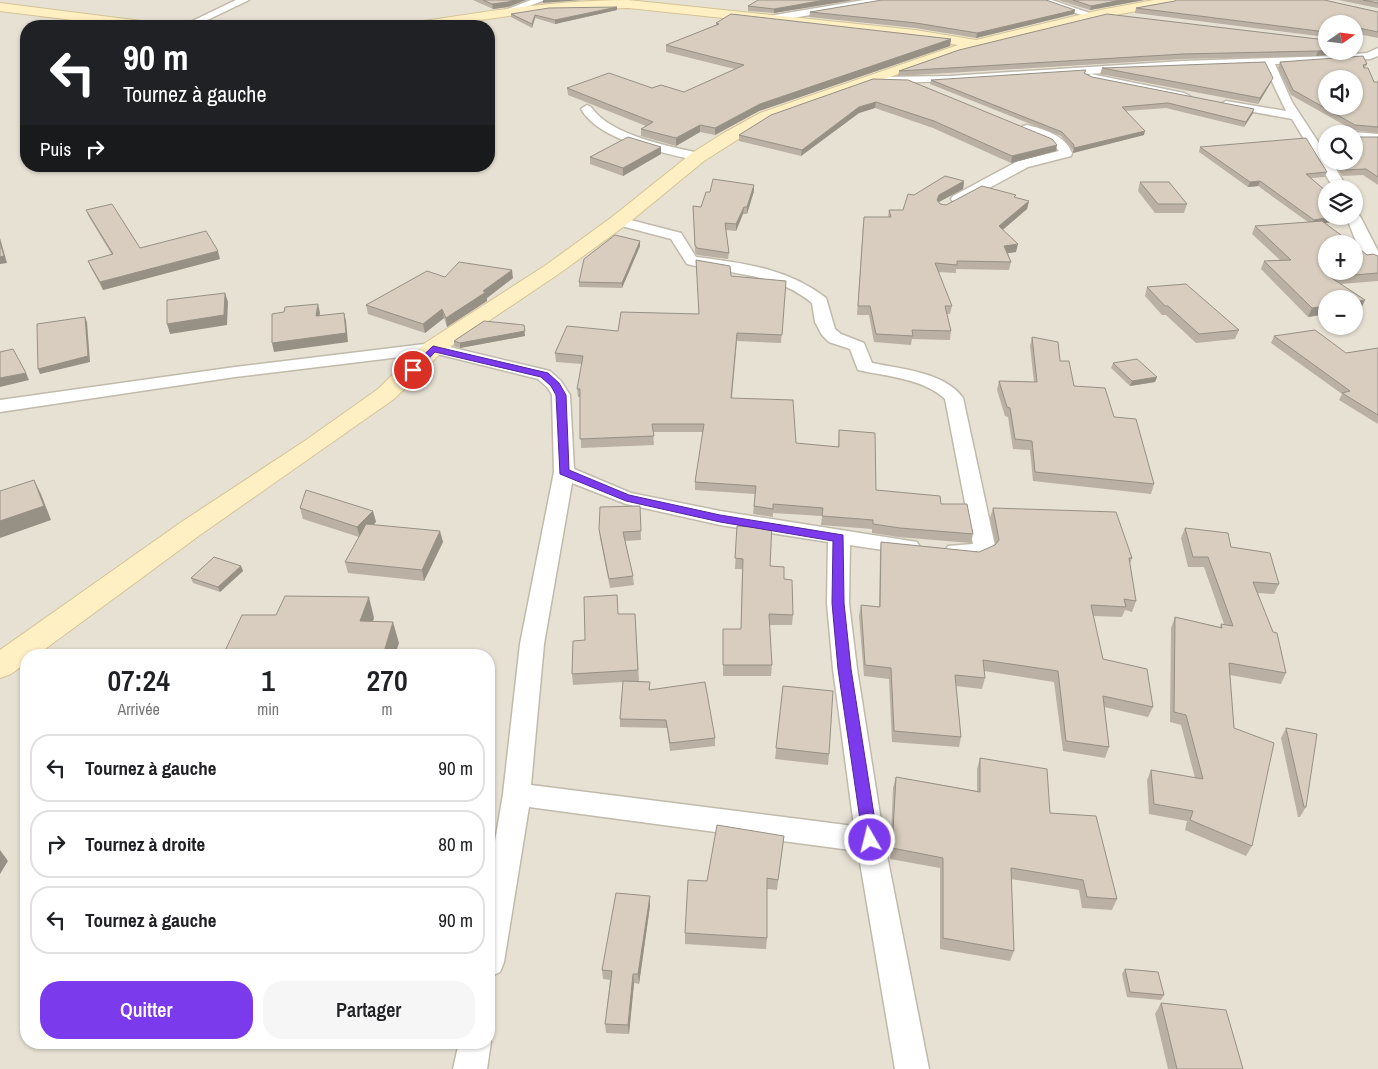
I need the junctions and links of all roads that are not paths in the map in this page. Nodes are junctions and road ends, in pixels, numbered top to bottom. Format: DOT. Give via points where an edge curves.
graph roads {
  1 [pos="244,0"];
  2 [pos="540,0"];
  3 [pos="881,0"];
  4 [pos="1042,0"];
  5 [pos="1173,0"];
  6 [pos="863,1"];
  7 [pos="0,7"];
  8 [pos="505,12"];
  9 [pos="1096,15"];
  10 [pos="769,19"];
  11 [pos="1139,19"];
  12 [pos="102,20"];
  13 [pos="201,20"];
  14 [pos="455,20"];
  15 [pos="977,44"];
  16 [pos="1363,45"];
  17 [pos="1378,46"];
  18 [pos="1378,51"];
  19 [pos="1270,62"];
  20 [pos="1062,72"];
  21 [pos="866,80"];
  22 [pos="906,81"];
  23 [pos="932,92"];
  24 [pos="1197,98"];
  25 [pos="1214,102"];
  26 [pos="587,109"];
  27 [pos="1295,116"];
  28 [pos="1012,123"];
  29 [pos="1308,132"];
  30 [pos="1318,133"];
  31 [pos="1363,137"];
  32 [pos="1378,138"];
  33 [pos="698,157"];
  34 [pos="1336,180"];
  35 [pos="944,207"];
  36 [pos="619,222"];
  37 [pos="1356,225"];
  38 [pos="1360,234"];
  39 [pos="1378,241"];
  40 [pos="1378,259"];
  41 [pos="433,348"];
  42 [pos="0,406"];
  43 [pos="564,472"];
  44 [pos="839,538"];
  45 [pos="24,649"];
  46 [pos="20,652"];
  47 [pos="0,666"];
  48 [pos="517,794"];
  49 [pos="870,840"];
  50 [pos="495,926"];
  51 [pos="473,1049"];
  52 [pos="470,1069"];
  53 [pos="912,1069"];
  1 -- 13 [label="street"];
  2 -- 8 [label="street"];
  3 -- 6 [label="street"];
  4 -- 9 [label="street"];
  5 -- 9 [label="street"];
  6 -- 10 [label="street"];
  7 -- 12 [label="street"];
  8 -- 10 [label="street" via="590,3 628,4"];
  8 -- 14 [label="street"];
  9 -- 11 [label="street"];
  9 -- 15 [label="street"];
  10 -- 15 [label="street" via="915,34"];
  15 -- 21 [label="street"];
  16 -- 17 [label="street"];
  18 -- 19 [label="street" via="1370,56"];
  19 -- 20 [label="street"];
  19 -- 27 [label="street" via="1269,68"];
  20 -- 22 [label="street"];
  20 -- 24 [label="street"];
  21 -- 22 [label="street"];
  21 -- 33 [label="street" via="765,116"];
  22 -- 23 [label="street"];
  25 -- 27 [label="street"];
  26 -- 33 [label="street" via="591,119 600,124 641,141"];
  27 -- 29 [label="street"];
  28 -- 35 [label="street" via="1056,141 1064,147 1066,154 1023,164"];
  29 -- 30 [label="street"];
  29 -- 34 [label="street"];
  31 -- 32 [label="street"];
  33 -- 36 [label="street"];
  36 -- 41 [label="street"];
  36 -- 44 [label="street" via="676,236 682,240 686,256 692,261 743,268 797,284 820,301 828,332 858,347 864,366 926,381 954,398 984,550 977,553"];
  37 -- 38 [label="street"];
  38 -- 39 [label="street"];
  38 -- 40 [label="street" via="1369,251"];
  41 -- 42 [label="street"];
  41 -- 43 [label="street" via="544,375 556,385 561,395"];
  41 -- 45 [label="street" via="386,394"];
  43 -- 44 [label="street" via="626,498"];
  43 -- 48 [label="street" via="532,644"];
  44 -- 49 [label="street" via="838,603"];
  46 -- 47 [label="street"];
  48 -- 49 [label="street"];
  48 -- 50 [label="street"];
  49 -- 53 [label="street"];
  51 -- 52 [label="street"];
}
